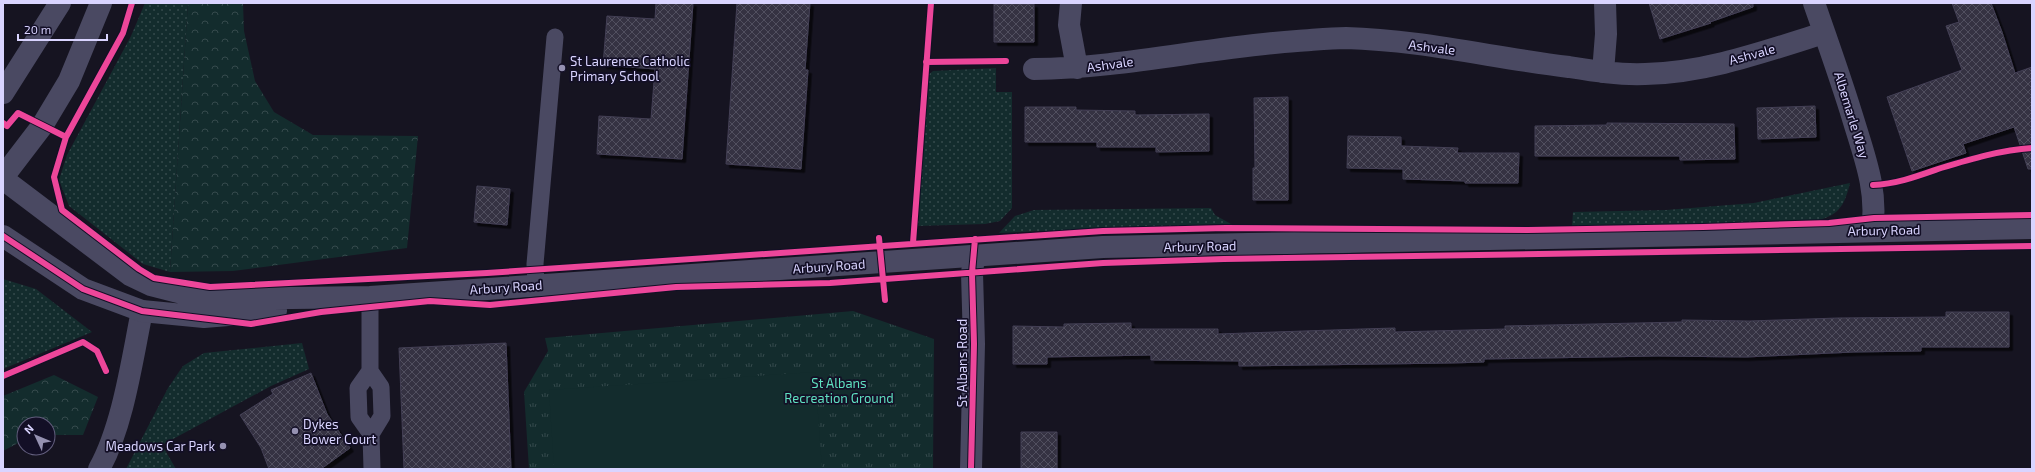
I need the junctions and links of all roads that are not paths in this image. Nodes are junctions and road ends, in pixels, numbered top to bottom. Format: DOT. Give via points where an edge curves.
graph roads {
  1 [pos="60,3"];
  2 [pos="101,3"];
  3 [pos="1071,3"];
  4 [pos="1605,3"];
  5 [pos="1814,3"];
  6 [pos="1824,33"];
  7 [pos="555,37"];
  8 [pos="1077,68"];
  9 [pos="1034,69"];
  10 [pos="1603,72"];
  11 [pos="3,93"];
  12 [pos="3,178"];
  13 [pos="2032,228"];
  14 [pos="1872,230"];
  15 [pos="3,236"];
  16 [pos="974,257"];
  17 [pos="536,285"];
  18 [pos="151,286"];
  19 [pos="370,297"];
  20 [pos="142,311"];
  21 [pos="370,371"];
  22 [pos="371,434"];
  23 [pos="99,469"];
  24 [pos="372,469"];
  25 [pos="971,469"];
  1 -- 11 [label="street"];
  2 -- 12 [label="street" via="70,81 42,126"];
  3 -- 8 [label="street" via="1069,25"];
  4 -- 10 [label="street"];
  5 -- 6 [label="street, Albemarle Way"];
  6 -- 10 [label="street, Ashvale" via="1760,53 1694,69 1645,74"];
  6 -- 14 [label="street, Albemarle Way" via="1840,75 1873,185"];
  7 -- 17 [label="lane" via="535,264"];
  8 -- 9 [label="street, Ashvale"];
  8 -- 10 [label="street, Ashvale" via="1233,46 1345,38 1434,46"];
  12 -- 18 [label="street, Arbury Road" via="125,272"];
  13 -- 14 [label="street, Arbury Road"];
  14 -- 16 [label="street, Arbury Road" via="1102,247"];
  15 -- 20 [label="street, Arbury Road" via="83,288"];
  16 -- 17 [label="street, Arbury Road"];
  16 -- 25 [label="street, St Albans Road"];
  17 -- 19 [label="street, Arbury Road"];
  18 -- 19 [label="street, Arbury Road" via="206,299"];
  18 -- 20 [label="street"];
  19 -- 20 [label="street, Arbury Road" via="315,308 204,318"];
  19 -- 21 [label="lane"];
  20 -- 23 [label="street" via="110,449"];
  21 -- 22 [label="lane" via="381,387 382,416"];
  21 -- 22 [label="lane" via="358,388 359,417"];
  22 -- 24 [label="lane"];
}
